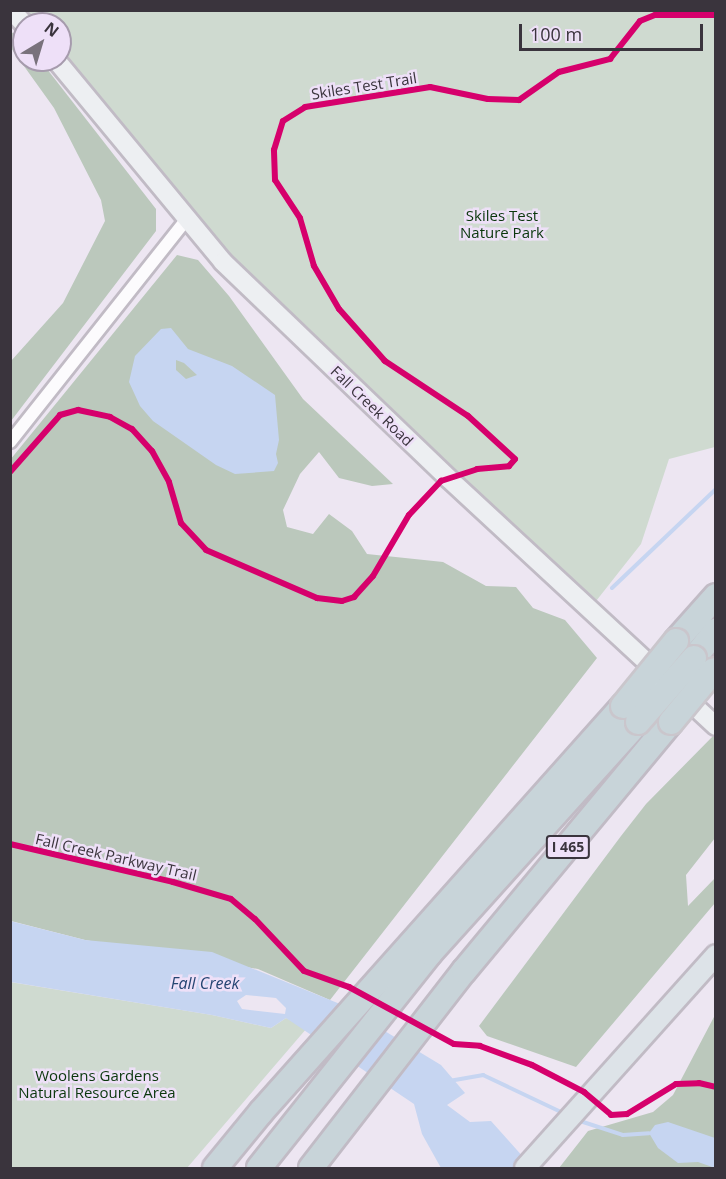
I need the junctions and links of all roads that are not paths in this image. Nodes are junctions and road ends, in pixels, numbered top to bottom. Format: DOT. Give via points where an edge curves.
graph roads {
  1 [pos="66,72"];
  2 [pos="187,219"];
  3 [pos="10,442"];
  4 [pos="716,596"];
  5 [pos="716,631"];
  6 [pos="708,666"];
  7 [pos="631,714"];
  8 [pos="716,726"];
  9 [pos="421,947"];
  10 [pos="716,955"];
  11 [pos="215,1168"];
  12 [pos="258,1168"];
  13 [pos="311,1168"];
  14 [pos="525,1168"];
  1 -- 2 [label="main road, Fall Creek Road"];
  2 -- 3 [label="street"];
  2 -- 8 [label="main road, Fall Creek Road" via="223,262 308,344"];
  4 -- 7 [label="highway, bridge" via="676,641"];
  5 -- 6 [label="highway, I 465"];
  6 -- 7 [label="highway, I 465, bridge"];
  6 -- 13 [label="highway, I 465, bridge" via="671,722 464,971"];
  7 -- 9 [label="highway, I 465"];
  7 -- 9 [label="highway" via="465,882"];
  9 -- 11 [label="highway" via="261,1112"];
  9 -- 12 [label="highway, I 465" via="319,1092"];
  10 -- 14 [label="main road"];
}
